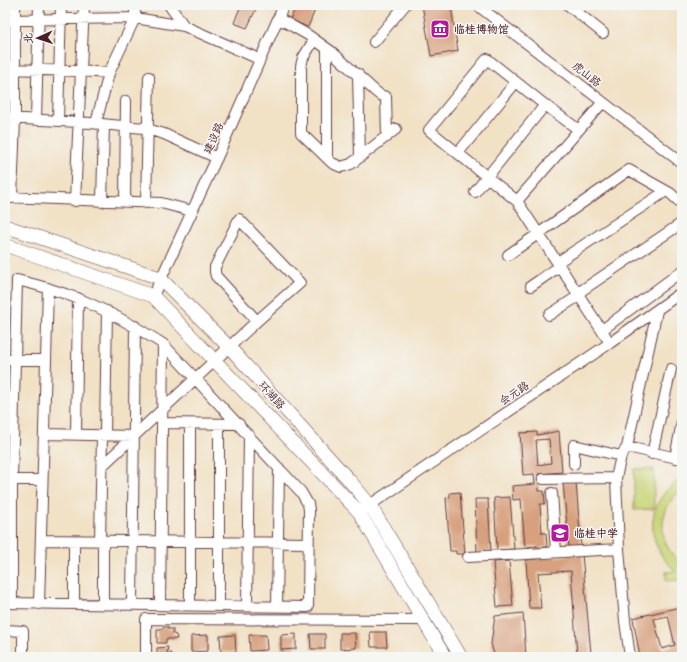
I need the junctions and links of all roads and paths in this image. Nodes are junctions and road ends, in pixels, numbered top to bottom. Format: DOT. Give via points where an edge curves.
graph roads {
  1 [pos="15,5"];
  2 [pos="39,5"];
  3 [pos="61,5"];
  4 [pos="84,5"];
  5 [pos="135,5"];
  6 [pos="170,5"];
  7 [pos="284,5"];
  8 [pos="405,5"];
  9 [pos="477,5"];
  10 [pos="568,5"];
  11 [pos="580,9"];
  12 [pos="135,18"];
  13 [pos="278,18"];
  14 [pos="60,19"];
  15 [pos="83,19"];
  16 [pos="10,20"];
  17 [pos="38,20"];
  18 [pos="184,26"];
  19 [pos="603,33"];
  20 [pos="314,40"];
  21 [pos="374,42"];
  22 [pos="327,49"];
  23 [pos="259,59"];
  24 [pos="5,69"];
  25 [pos="16,70"];
  26 [pos="36,70"];
  27 [pos="58,70"];
  28 [pos="81,71"];
  29 [pos="109,73"];
  30 [pos="358,74"];
  31 [pos="149,76"];
  32 [pos="516,82"];
  33 [pos="126,101"];
  34 [pos="603,102"];
  35 [pos="545,105"];
  36 [pos="10,118"];
  37 [pos="36,120"];
  38 [pos="58,121"];
  39 [pos="80,122"];
  40 [pos="100,123"];
  41 [pos="125,126"];
  42 [pos="147,129"];
  43 [pos="396,129"];
  44 [pos="579,130"];
  45 [pos="387,137"];
  46 [pos="458,153"];
  47 [pos="327,157"];
  48 [pos="360,157"];
  49 [pos="217,158"];
  50 [pos="682,163"];
  51 [pos="487,177"];
  52 [pos="666,191"];
  53 [pos="475,192"];
  54 [pos="9,198"];
  55 [pos="75,201"];
  56 [pos="517,201"];
  57 [pos="102,202"];
  58 [pos="125,202"];
  59 [pos="146,203"];
  60 [pos="682,204"];
  61 [pos="192,212"];
  62 [pos="682,223"];
  63 [pos="5,226"];
  64 [pos="538,234"];
  65 [pos="5,245"];
  66 [pos="508,254"];
  67 [pos="559,264"];
  68 [pos="682,271"];
  69 [pos="160,278"];
  70 [pos="531,286"];
  71 [pos="48,288"];
  72 [pos="682,292"];
  73 [pos="579,294"];
  74 [pos="152,296"];
  75 [pos="78,298"];
  76 [pos="107,311"];
  77 [pos="657,311"];
  78 [pos="549,315"];
  79 [pos="257,321"];
  80 [pos="135,326"];
  81 [pos="602,330"];
  82 [pos="610,342"];
  83 [pos="163,344"];
  84 [pos="230,348"];
  85 [pos="10,360"];
  86 [pos="46,360"];
  87 [pos="215,361"];
  88 [pos="671,369"];
  89 [pos="195,379"];
  90 [pos="162,409"];
  91 [pos="682,422"];
  92 [pos="162,423"];
  93 [pos="190,424"];
  94 [pos="239,424"];
  95 [pos="219,425"];
  96 [pos="45,434"];
  97 [pos="76,434"];
  98 [pos="104,435"];
  99 [pos="249,435"];
  100 [pos="133,436"];
  101 [pos="627,447"];
  102 [pos="652,454"];
  103 [pos="621,456"];
  104 [pos="679,459"];
  105 [pos="574,464"];
  106 [pos="102,466"];
  107 [pos="279,468"];
  108 [pos="616,478"];
  109 [pos="543,479"];
  110 [pos="8,480"];
  111 [pos="42,480"];
  112 [pos="552,493"];
  113 [pos="364,508"];
  114 [pos="41,540"];
  115 [pos="74,541"];
  116 [pos="101,541"];
  117 [pos="132,542"];
  118 [pos="161,542"];
  119 [pos="190,542"];
  120 [pos="219,542"];
  121 [pos="247,542"];
  122 [pos="277,543"];
  123 [pos="308,543"];
  124 [pos="619,549"];
  125 [pos="556,552"];
  126 [pos="468,557"];
  127 [pos="8,603"];
  128 [pos="39,604"];
  129 [pos="74,604"];
  130 [pos="103,604"];
  131 [pos="132,605"];
  132 [pos="160,605"];
  133 [pos="190,605"];
  134 [pos="218,606"];
  135 [pos="247,606"];
  136 [pos="277,607"];
  137 [pos="423,620"];
  138 [pos="5,630"];
  139 [pos="23,657"];
  140 [pos="146,657"];
  141 [pos="446,657"];
  142 [pos="462,657"];
  143 [pos="628,657"];
  1 -- 16 [label="street"];
  2 -- 17 [label="street"];
  3 -- 14 [label="street"];
  4 -- 15 [label="street"];
  5 -- 12 [label="street"];
  6 -- 18 [label="street"];
  7 -- 13 [label="street, 建设路"];
  8 -- 21 [label="street"];
  9 -- 34 [label="street, 虎山路"];
  10 -- 11 [label="street"];
  11 -- 19 [label="street"];
  12 -- 15 [label="street"];
  12 -- 18 [label="street"];
  12 -- 29 [label="street"];
  13 -- 20 [label="street"];
  13 -- 23 [label="street, 建设路"];
  14 -- 15 [label="street"];
  14 -- 17 [label="street"];
  14 -- 27 [label="street"];
  15 -- 28 [label="street"];
  16 -- 17 [label="street"];
  16 -- 25 [label="street"];
  17 -- 26 [label="street"];
  18 -- 23 [label="street"];
  20 -- 22 [label="street"];
  20 -- 47 [label="street" via="301,66 301,132"];
  22 -- 30 [label="street"];
  22 -- 47 [label="street"];
  23 -- 49 [label="street, 建设路"];
  24 -- 25 [label="street"];
  25 -- 26 [label="street"];
  25 -- 36 [label="street"];
  26 -- 27 [label="street"];
  26 -- 37 [label="street"];
  27 -- 28 [label="street"];
  27 -- 38 [label="street"];
  28 -- 29 [label="street"];
  28 -- 39 [label="street"];
  29 -- 40 [label="street"];
  30 -- 45 [label="street" via="380,95 386,97"];
  30 -- 48 [label="street"];
  31 -- 42 [label="street"];
  32 -- 35 [label="street"];
  32 -- 46 [label="street"];
  32 -- 46 [label="street" via="487,59 430,130"];
  33 -- 41 [label="street"];
  34 -- 44 [label="street"];
  34 -- 50 [label="street, 虎山路"];
  35 -- 44 [label="street"];
  35 -- 51 [label="street"];
  36 -- 37 [label="street"];
  36 -- 54 [label="street"];
  37 -- 38 [label="street"];
  38 -- 39 [label="street"];
  39 -- 40 [label="street"];
  39 -- 55 [label="street"];
  40 -- 41 [label="street"];
  40 -- 57 [label="street"];
  41 -- 42 [label="street"];
  41 -- 58 [label="street"];
  42 -- 49 [label="street"];
  42 -- 59 [label="street"];
  43 -- 45 [label="street"];
  44 -- 56 [label="street"];
  45 -- 48 [label="street"];
  46 -- 51 [label="street"];
  47 -- 48 [label="street" via="341,167 351,164"];
  49 -- 61 [label="street, 建设路"];
  51 -- 53 [label="street"];
  51 -- 56 [label="street"];
  52 -- 60 [label="street"];
  52 -- 64 [label="street" via="629,170"];
  52 -- 67 [label="street"];
  54 -- 55 [label="street"];
  55 -- 57 [label="street"];
  56 -- 64 [label="street"];
  57 -- 58 [label="street"];
  58 -- 59 [label="street"];
  59 -- 61 [label="street" via="161,203"];
  61 -- 69 [label="street, 建设路"];
  62 -- 73 [label="street"];
  63 -- 69 [label="main road, 环湖路"];
  64 -- 66 [label="street"];
  64 -- 67 [label="street"];
  65 -- 74 [label="main road, 环湖路"];
  67 -- 70 [label="street"];
  67 -- 73 [label="street"];
  68 -- 81 [label="street"];
  69 -- 74 [label="street, 建设路"];
  69 -- 84 [label="main road, 环湖路"];
  71 -- 75 [label="street"];
  71 -- 85 [label="street" via="17,280"];
  71 -- 86 [label="street"];
  72 -- 77 [label="street, 会元路"];
  73 -- 78 [label="street"];
  73 -- 81 [label="street"];
  74 -- 87 [label="main road, 环湖路"];
  75 -- 76 [label="street"];
  75 -- 97 [label="street"];
  76 -- 80 [label="street"];
  76 -- 98 [label="street"];
  77 -- 82 [label="street, 会元路"];
  77 -- 101 [label="street"];
  79 -- 79 [label="street" via="215,272 215,267 239,219 300,283"];
  79 -- 84 [label="street"];
  80 -- 83 [label="street"];
  80 -- 100 [label="street"];
  81 -- 82 [label="street"];
  82 -- 113 [label="street, 会元路"];
  83 -- 89 [label="street"];
  83 -- 90 [label="street"];
  84 -- 87 [label="street"];
  84 -- 113 [label="main road, 环湖路"];
  85 -- 86 [label="street"];
  85 -- 110 [label="street"];
  86 -- 96 [label="street"];
  87 -- 89 [label="street"];
  87 -- 113 [label="main road, 环湖路"];
  88 -- 102 [label="street"];
  89 -- 90 [label="street"];
  89 -- 94 [label="street"];
  90 -- 92 [label="street"];
  90 -- 100 [label="street"];
  91 -- 104 [label="street"];
  92 -- 93 [label="street"];
  92 -- 118 [label="street"];
  93 -- 95 [label="street"];
  93 -- 119 [label="street"];
  94 -- 95 [label="street"];
  94 -- 99 [label="street"];
  95 -- 120 [label="street"];
  96 -- 97 [label="street"];
  96 -- 111 [label="street"];
  97 -- 98 [label="street"];
  98 -- 100 [label="street"];
  98 -- 106 [label="street"];
  99 -- 107 [label="street"];
  99 -- 121 [label="street"];
  100 -- 106 [label="street"];
  100 -- 117 [label="street"];
  101 -- 102 [label="street"];
  101 -- 103 [label="street"];
  102 -- 104 [label="street"];
  103 -- 105 [label="street" via="574,445"];
  103 -- 108 [label="street"];
  106 -- 116 [label="street"];
  107 -- 122 [label="street"];
  107 -- 123 [label="street" via="301,492 308,504"];
  108 -- 109 [label="street"];
  108 -- 124 [label="street"];
  110 -- 111 [label="street"];
  110 -- 127 [label="street"];
  111 -- 114 [label="street"];
  112 -- 125 [label="street"];
  113 -- 137 [label="main road, 环湖路"];
  113 -- 142 [label="main road, 环湖路"];
  114 -- 115 [label="street"];
  114 -- 128 [label="street"];
  115 -- 116 [label="street"];
  115 -- 129 [label="street"];
  116 -- 117 [label="street"];
  116 -- 130 [label="street"];
  117 -- 118 [label="street"];
  117 -- 131 [label="street"];
  118 -- 119 [label="street"];
  118 -- 132 [label="street"];
  119 -- 120 [label="street"];
  119 -- 133 [label="street"];
  120 -- 121 [label="street"];
  120 -- 134 [label="street"];
  121 -- 122 [label="street"];
  121 -- 135 [label="street"];
  122 -- 123 [label="street"];
  122 -- 136 [label="street"];
  123 -- 136 [label="street" via="308,607"];
  124 -- 125 [label="street"];
  124 -- 143 [label="street"];
  125 -- 126 [label="street"];
  127 -- 128 [label="street"];
  128 -- 129 [label="street"];
  129 -- 130 [label="street"];
  130 -- 131 [label="street"];
  131 -- 132 [label="street"];
  132 -- 133 [label="street"];
  133 -- 134 [label="street"];
  134 -- 135 [label="street"];
  135 -- 136 [label="street"];
  137 -- 140 [label="street" via="146,619"];
  137 -- 141 [label="main road, 环湖路"];
  138 -- 139 [label="street" via="23,631"];
}
